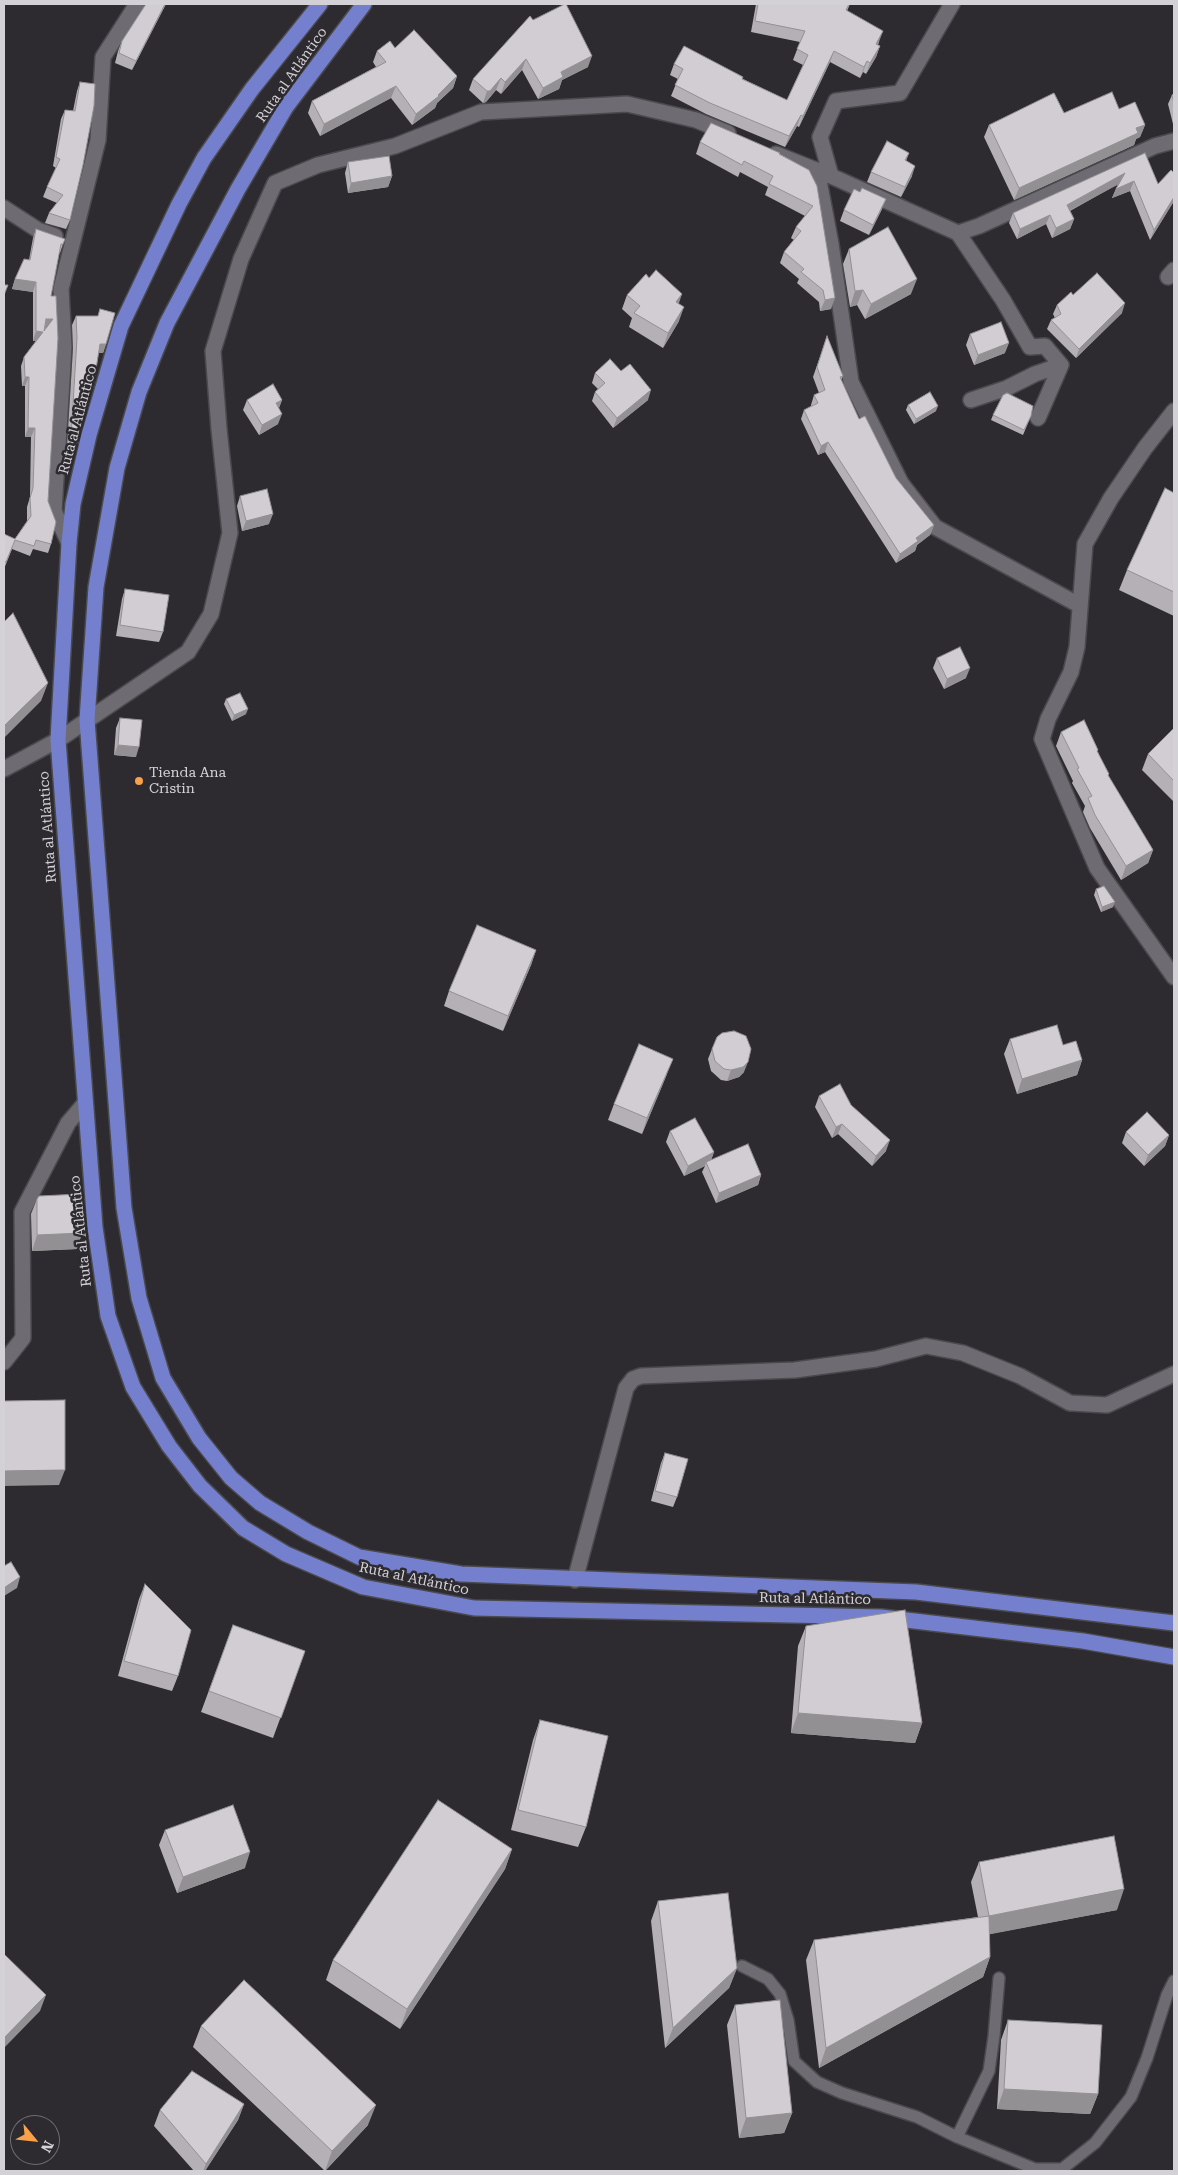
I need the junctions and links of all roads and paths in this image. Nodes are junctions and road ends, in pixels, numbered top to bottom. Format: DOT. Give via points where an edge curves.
graph roads {
  1 [pos="136,4"];
  2 [pos="320,4"];
  3 [pos="364,4"];
  4 [pos="952,4"];
  5 [pos="740,137"];
  6 [pos="1174,141"];
  7 [pos="766,149"];
  8 [pos="817,170"];
  9 [pos="831,176"];
  10 [pos="4,208"];
  11 [pos="958,233"];
  12 [pos="74,242"];
  13 [pos="1061,365"];
  14 [pos="971,400"];
  15 [pos="1174,411"];
  16 [pos="1038,418"];
  17 [pos="69,543"];
  18 [pos="1080,605"];
  19 [pos="87,720"];
  20 [pos="58,740"];
  21 [pos="4,769"];
  22 [pos="1174,977"];
  23 [pos="85,1103"];
  24 [pos="4,1362"];
  25 [pos="1174,1374"];
  26 [pos="575,1580"];
  27 [pos="1174,1623"];
  28 [pos="1174,1657"];
  29 [pos="742,1966"];
  30 [pos="999,1978"];
  31 [pos="1174,1981"];
  32 [pos="957,2136"];
  1 -- 12 [label="street" via="103,57 98,140"];
  2 -- 17 [label="highway, Ruta al Atlántico" via="252,89 204,158 120,326 88,435 73,504"];
  3 -- 19 [label="highway, Ruta al Atlántico" via="286,107 238,189 168,323 139,392 117,468 96,587"];
  4 -- 9 [label="street" via="900,93 836,101 820,137"];
  5 -- 19 [label="street" via="696,120 626,104 481,112 395,146 318,165 275,183 241,259 213,351 230,533 211,614 188,652"];
  6 -- 11 [label="street" via="1155,146"];
  7 -- 8 [label="street"];
  8 -- 9 [label="street"];
  8 -- 18 [label="street" via="851,382 901,483 935,527"];
  9 -- 11 [label="street"];
  10 -- 12 [label="street" via="38,230"];
  11 -- 13 [label="street" via="1030,347 1045,346"];
  12 -- 17 [label="street" via="62,289 64,347 54,511"];
  13 -- 14 [label="street"];
  13 -- 16 [label="street"];
  15 -- 18 [label="street" via="1111,498 1085,544"];
  17 -- 20 [label="highway, Ruta al Atlántico"];
  18 -- 22 [label="street" via="1077,647 1071,672 1042,739 1097,868"];
  19 -- 20 [label="street"];
  19 -- 26 [label="highway, Ruta al Atlántico" via="124,1208 140,1298 163,1378 199,1438 231,1478 260,1503 308,1532 359,1557 461,1574"];
  20 -- 21 [label="street"];
  20 -- 23 [label="highway, Ruta al Atlántico"];
  23 -- 24 [label="street" via="68,1123 22,1212 23,1338"];
  23 -- 28 [label="highway, Ruta al Atlántico" via="108,1316 133,1387 169,1446 200,1486 243,1528 286,1554 363,1587 474,1608 881,1616 1083,1641"];
  25 -- 26 [label="street" via="1107,1405 1070,1402 1020,1376 963,1353 926,1346 876,1359 795,1370 641,1376 633,1379 626,1388"];
  26 -- 27 [label="highway, Ruta al Atlántico" via="916,1592"];
  29 -- 32 [label="lane" via="768,1979 780,1994 794,2060 817,2082 917,2117"];
  30 -- 32 [label="lane" via="989,2071"];
  31 -- 32 [label="lane" via="1131,2097 1095,2143 1062,2169 1035,2169"];
}
